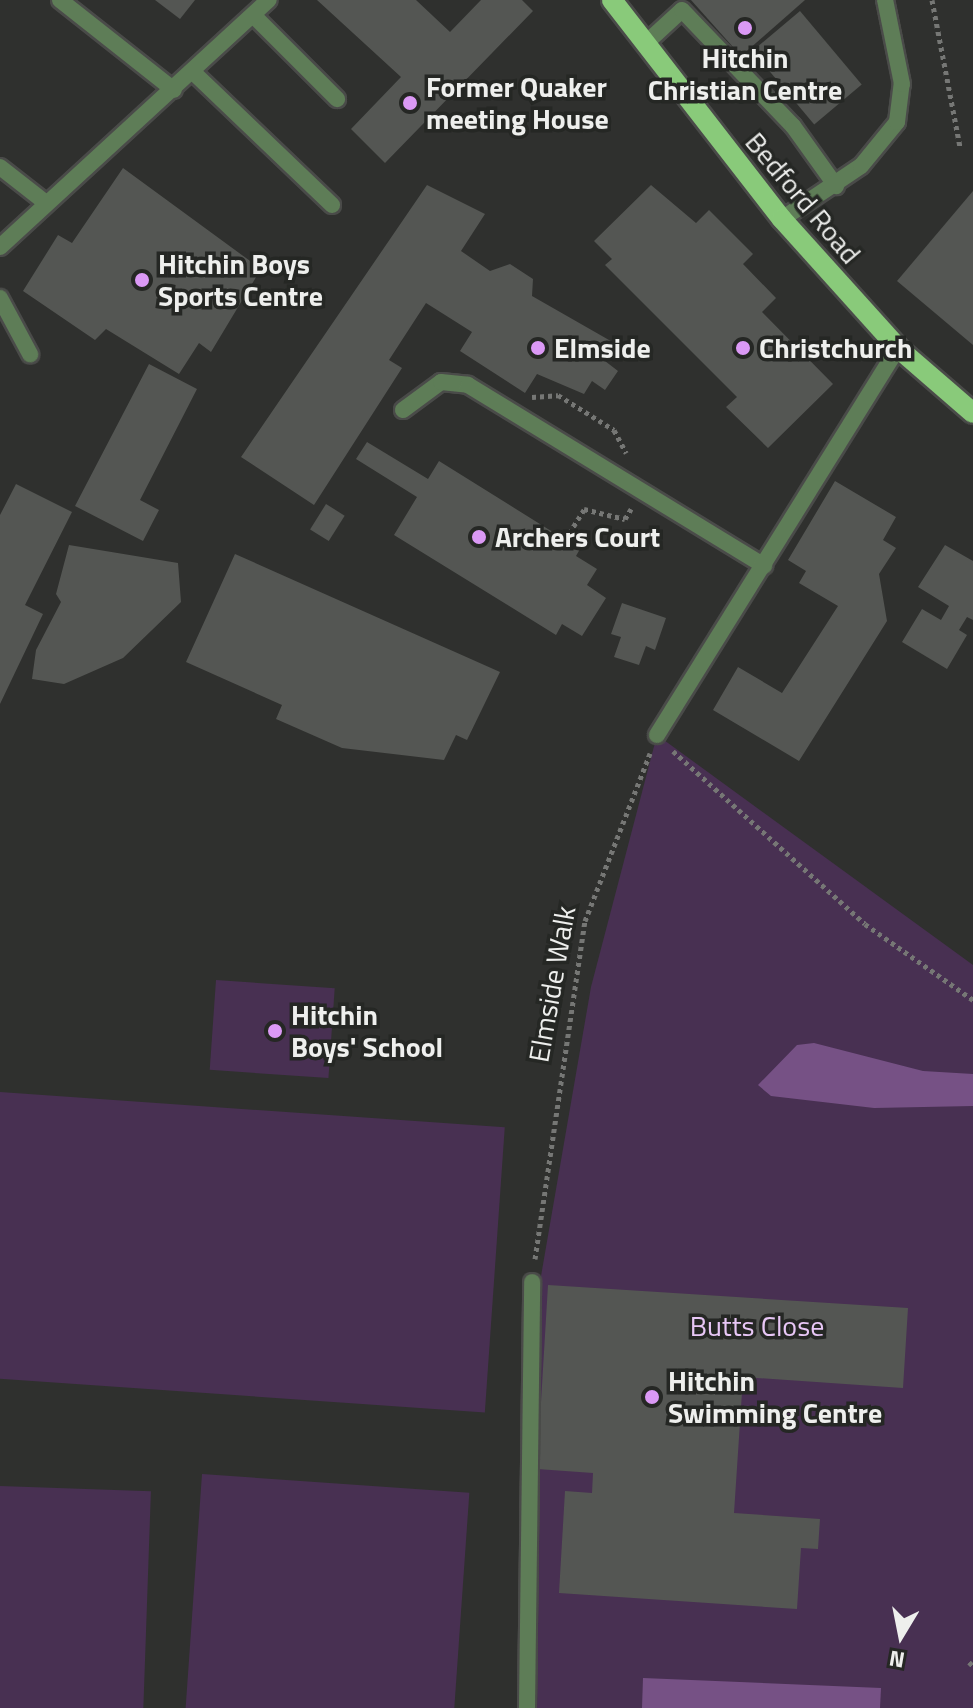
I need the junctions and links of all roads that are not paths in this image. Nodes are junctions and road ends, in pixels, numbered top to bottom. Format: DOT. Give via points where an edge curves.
graph roads {
  1 [pos="60,0"];
  2 [pos="269,0"];
  3 [pos="612,0"];
  4 [pos="885,0"];
  5 [pos="253,15"];
  6 [pos="645,44"];
  7 [pos="194,73"];
  8 [pos="174,90"];
  9 [pos="337,99"];
  10 [pos="0,167"];
  11 [pos="836,186"];
  12 [pos="46,203"];
  13 [pos="332,205"];
  14 [pos="782,219"];
  15 [pos="0,247"];
  16 [pos="0,298"];
  17 [pos="898,348"];
  18 [pos="30,354"];
  19 [pos="403,410"];
  20 [pos="973,413"];
  21 [pos="764,566"];
  22 [pos="657,735"];
  23 [pos="532,1282"];
  24 [pos="527,1708"];
  1 -- 8 [label="street"];
  2 -- 5 [label="street"];
  3 -- 6 [label="main road, Bedford Road"];
  4 -- 11 [label="street" via="902,84 897,122"];
  5 -- 7 [label="street"];
  5 -- 9 [label="street"];
  6 -- 11 [label="street" via="682,10 793,126"];
  6 -- 14 [label="main road, Bedford Road"];
  7 -- 8 [label="street"];
  7 -- 13 [label="street"];
  8 -- 12 [label="street"];
  10 -- 12 [label="street"];
  11 -- 14 [label="street"];
  12 -- 15 [label="street"];
  14 -- 17 [label="main road, Bedford Road"];
  16 -- 18 [label="street"];
  17 -- 20 [label="main road, Bedford Road"];
  17 -- 21 [label="street"];
  19 -- 21 [label="street" via="441,382 468,385"];
  21 -- 22 [label="street"];
  23 -- 24 [label="street"];
}
